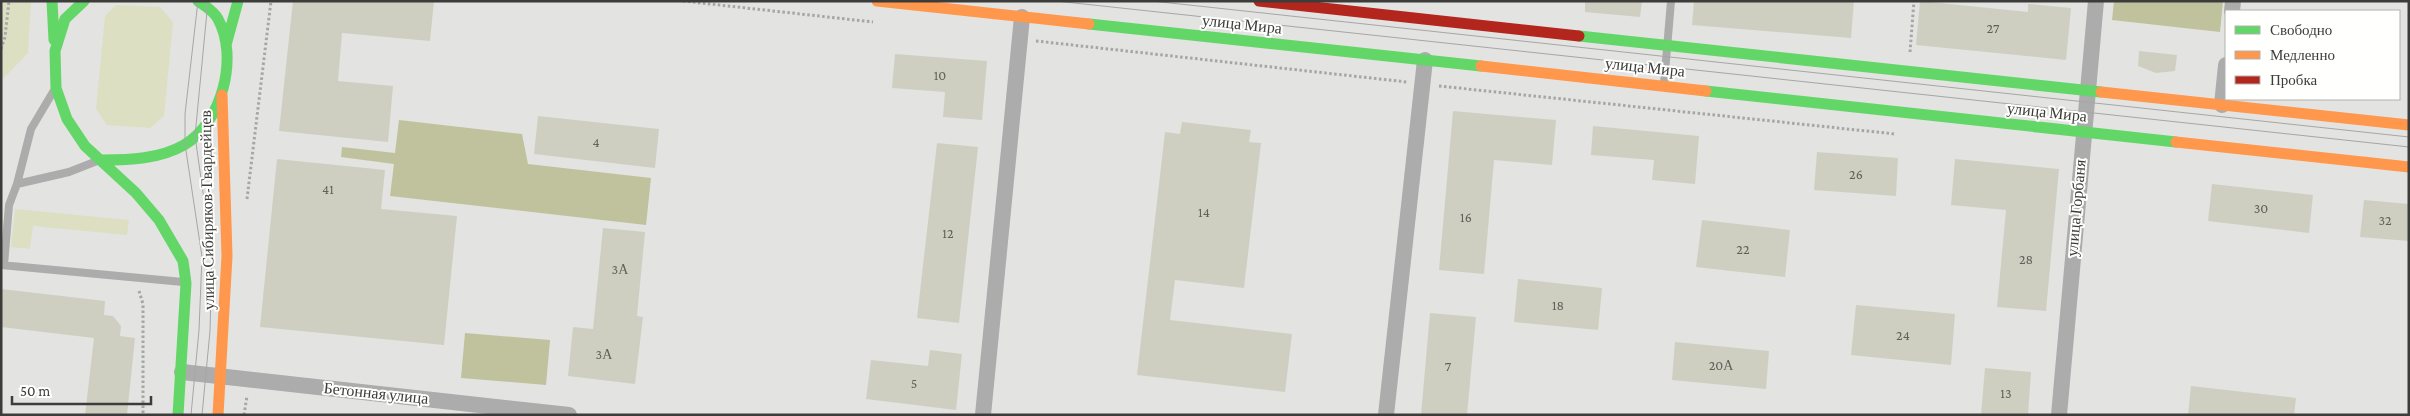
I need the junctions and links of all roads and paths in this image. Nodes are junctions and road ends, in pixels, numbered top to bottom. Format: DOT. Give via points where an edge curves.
graph roads {
  1 [pos="9,1"];
  2 [pos="52,1"];
  3 [pos="84,1"];
  4 [pos="198,1"];
  5 [pos="225,1"];
  6 [pos="238,1"];
  7 [pos="271,1"];
  8 [pos="683,1"];
  9 [pos="877,1"];
  10 [pos="1259,1"];
  11 [pos="1671,1"];
  12 [pos="1914,1"];
  13 [pos="2096,1"];
  14 [pos="1022,17"];
  15 [pos="881,23"];
  16 [pos="1020,39"];
  17 [pos="226,45"];
  18 [pos="1668,45"];
  19 [pos="1,49"];
  20 [pos="55,51"];
  21 [pos="1909,58"];
  22 [pos="1425,60"];
  23 [pos="2225,75"];
  24 [pos="1422,84"];
  25 [pos="1664,86"];
  26 [pos="56,88"];
  27 [pos="2087,90"];
  28 [pos="222,95"];
  29 [pos="2222,105"];
  30 [pos="2409,125"];
  31 [pos="2083,132"];
  32 [pos="1897,134"];
  33 [pos="102,160"];
  34 [pos="2409,167"];
  35 [pos="16,184"];
  36 [pos="247,208"];
  37 [pos="3,265"];
  38 [pos="136,278"];
  39 [pos="186,283"];
  40 [pos="182,372"];
  41 [pos="222,376"];
  42 [pos="142,415"];
  43 [pos="178,415"];
  44 [pos="218,415"];
  45 [pos="569,415"];
  46 [pos="983,415"];
  47 [pos="1386,415"];
  48 [pos="2058,415"];
  1 -- 19 [label="path"];
  2 -- 20 [label="street"];
  3 -- 20 [label="street" via="65,19"];
  4 -- 17 [label="street" via="218,19"];
  5 -- 17 [label="street"];
  6 -- 17 [label="street"];
  7 -- 36 [label="path"];
  8 -- 15 [label="path"];
  9 -- 14 [label="street, улица Мира"];
  10 -- 18 [label="street, улица Мира"];
  11 -- 18 [label="lane"];
  12 -- 21 [label="path"];
  13 -- 27 [label="street, улица Горбаня"];
  14 -- 16 [label="street"];
  14 -- 22 [label="street, улица Мира"];
  16 -- 24 [label="path"];
  16 -- 46 [label="street"];
  17 -- 28 [label="street"];
  18 -- 25 [label="lane"];
  18 -- 27 [label="street, улица Мира"];
  20 -- 26 [label="street, улица Сибиряков-Гвардейцев"];
  22 -- 24 [label="street"];
  22 -- 25 [label="street, улица Мира"];
  23 -- 29 [label="street"];
  24 -- 32 [label="path"];
  24 -- 47 [label="street"];
  25 -- 31 [label="street, улица Мира"];
  26 -- 33 [label="street, улица Сибиряков-Гвардейцев" via="66,119 85,146"];
  26 -- 35 [label="lane" via="31,129"];
  27 -- 29 [label="street, улица Мира"];
  27 -- 31 [label="street, улица Горбаня"];
  28 -- 33 [label="street" via="209,123 185,144 137,160"];
  28 -- 41 [label="street, улица Сибиряков-Гвардейцев" via="227,256"];
  29 -- 30 [label="street, улица Мира"];
  31 -- 34 [label="street, улица Мира"];
  31 -- 48 [label="street, улица Горбаня"];
  33 -- 35 [label="lane" via="69,172"];
  33 -- 39 [label="street, улица Сибиряков-Гвардейцев" via="159,220 183,261"];
  35 -- 37 [label="lane" via="9,205"];
  37 -- 38 [label="lane"];
  38 -- 39 [label="lane"];
  38 -- 42 [label="path" via="143,304"];
  39 -- 40 [label="street, улица Сибиряков-Гвардейцев"];
  40 -- 41 [label="street, Бетонная улица"];
  40 -- 43 [label="street, улица Сибиряков-Гвардейцев"];
  41 -- 44 [label="street, улица Сибиряков-Гвардейцев"];
  41 -- 45 [label="street, Бетонная улица"];
}
